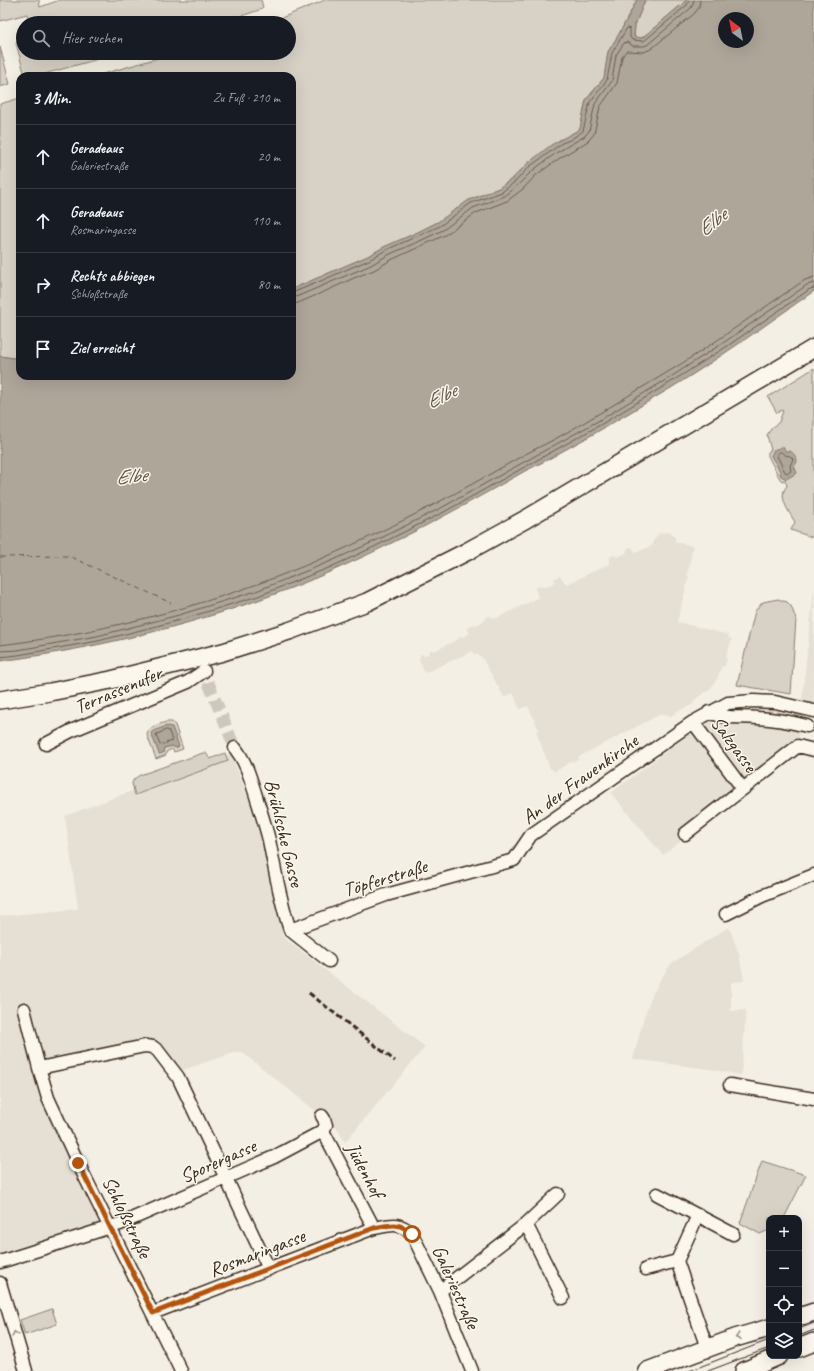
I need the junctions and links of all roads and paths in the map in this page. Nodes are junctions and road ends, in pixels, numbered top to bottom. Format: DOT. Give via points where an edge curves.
graph roads {
  1 [pos="814,348"];
  2 [pos="203,671"];
  3 [pos="0,700"];
  4 [pos="812,711"];
  5 [pos="709,712"];
  6 [pos="694,722"];
  7 [pos="807,726"];
  8 [pos="46,744"];
  9 [pos="235,748"];
  10 [pos="808,749"];
  11 [pos="743,789"];
  12 [pos="685,834"];
  13 [pos="492,866"];
  14 [pos="814,875"];
  15 [pos="726,914"];
  16 [pos="290,930"];
  17 [pos="329,961"];
  18 [pos="24,1009"];
  19 [pos="39,1068"];
  20 [pos="730,1085"];
  21 [pos="814,1099"];
  22 [pos="322,1116"];
  23 [pos="323,1131"];
  24 [pos="226,1178"];
  25 [pos="558,1194"];
  26 [pos="657,1194"];
  27 [pos="698,1215"];
  28 [pos="526,1224"];
  29 [pos="110,1227"];
  30 [pos="374,1228"];
  31 [pos="733,1234"];
  32 [pos="677,1261"];
  33 [pos="0,1262"];
  34 [pos="269,1269"];
  35 [pos="646,1269"];
  36 [pos="0,1283"];
  37 [pos="440,1290"];
  38 [pos="563,1298"];
  39 [pos="814,1312"];
  40 [pos="153,1313"];
  41 [pos="802,1316"];
  42 [pos="766,1329"];
  43 [pos="814,1342"];
  44 [pos="802,1347"];
  45 [pos="707,1348"];
  46 [pos="772,1359"];
  47 [pos="26,1371"];
  48 [pos="181,1371"];
  49 [pos="472,1371"];
  50 [pos="647,1371"];
  51 [pos="744,1371"];
  1 -- 2 [label="main road" via="468,551 396,589 342,612 274,636"];
  2 -- 3 [label="main road" via="111,680"];
  2 -- 8 [label="street, Terrassenufer" via="188,682"];
  4 -- 5 [label="street, An der Frauenkirche" via="775,702 753,701 728,703"];
  4 -- 7 [label="street, Salzgasse"];
  5 -- 6 [label="street, An der Frauenkirche"];
  5 -- 7 [label="street" via="732,718 767,718"];
  6 -- 11 [label="street, Salzgasse"];
  6 -- 13 [label="street, An der Frauenkirche" via="532,835 514,860"];
  7 -- 10 [label="street, Salzgasse"];
  9 -- 16 [label="street, Brühlsche Gasse" via="246,766 258,802"];
  10 -- 11 [label="street, Salzgasse" via="798,746"];
  11 -- 12 [label="street, Salzgasse"];
  13 -- 16 [label="street, Töpferstraße" via="386,895"];
  14 -- 15 [label="street"];
  16 -- 17 [label="street"];
  18 -- 19 [label="street, Schloßstraße"];
  19 -- 24 [label="street" via="145,1046 153,1047 178,1077"];
  19 -- 29 [label="street, Schloßstraße" via="48,1098"];
  20 -- 21 [label="street"];
  22 -- 23 [label="street" via="326,1125"];
  23 -- 24 [label="street, Sporergasse" via="274,1157"];
  23 -- 30 [label="street, Jüdenhof"];
  24 -- 29 [label="street, Sporergasse"];
  24 -- 34 [label="street"];
  25 -- 28 [label="street"];
  26 -- 27 [label="street"];
  27 -- 31 [label="street"];
  27 -- 32 [label="street"];
  28 -- 37 [label="street"];
  28 -- 38 [label="street"];
  29 -- 33 [label="street, Sporergasse"];
  29 -- 40 [label="street, Schloßstraße"];
  30 -- 34 [label="street, Rosmaringasse"];
  30 -- 37 [label="street, Galeriestraße" via="394,1224 406,1227"];
  32 -- 35 [label="street"];
  32 -- 45 [label="street"];
  34 -- 40 [label="street, Rosmaringasse"];
  47 -- 36 [label="street, one-way"];
  37 -- 49 [label="street, Galeriestraße"];
  39 -- 41 [label="main road"];
  40 -- 48 [label="street, Schloßstraße"];
  42 -- 45 [label="main road, one-way"];
  43 -- 44 [label="main road"];
  45 -- 50 [label="main road"];
  46 -- 51 [label="main road"];
}
